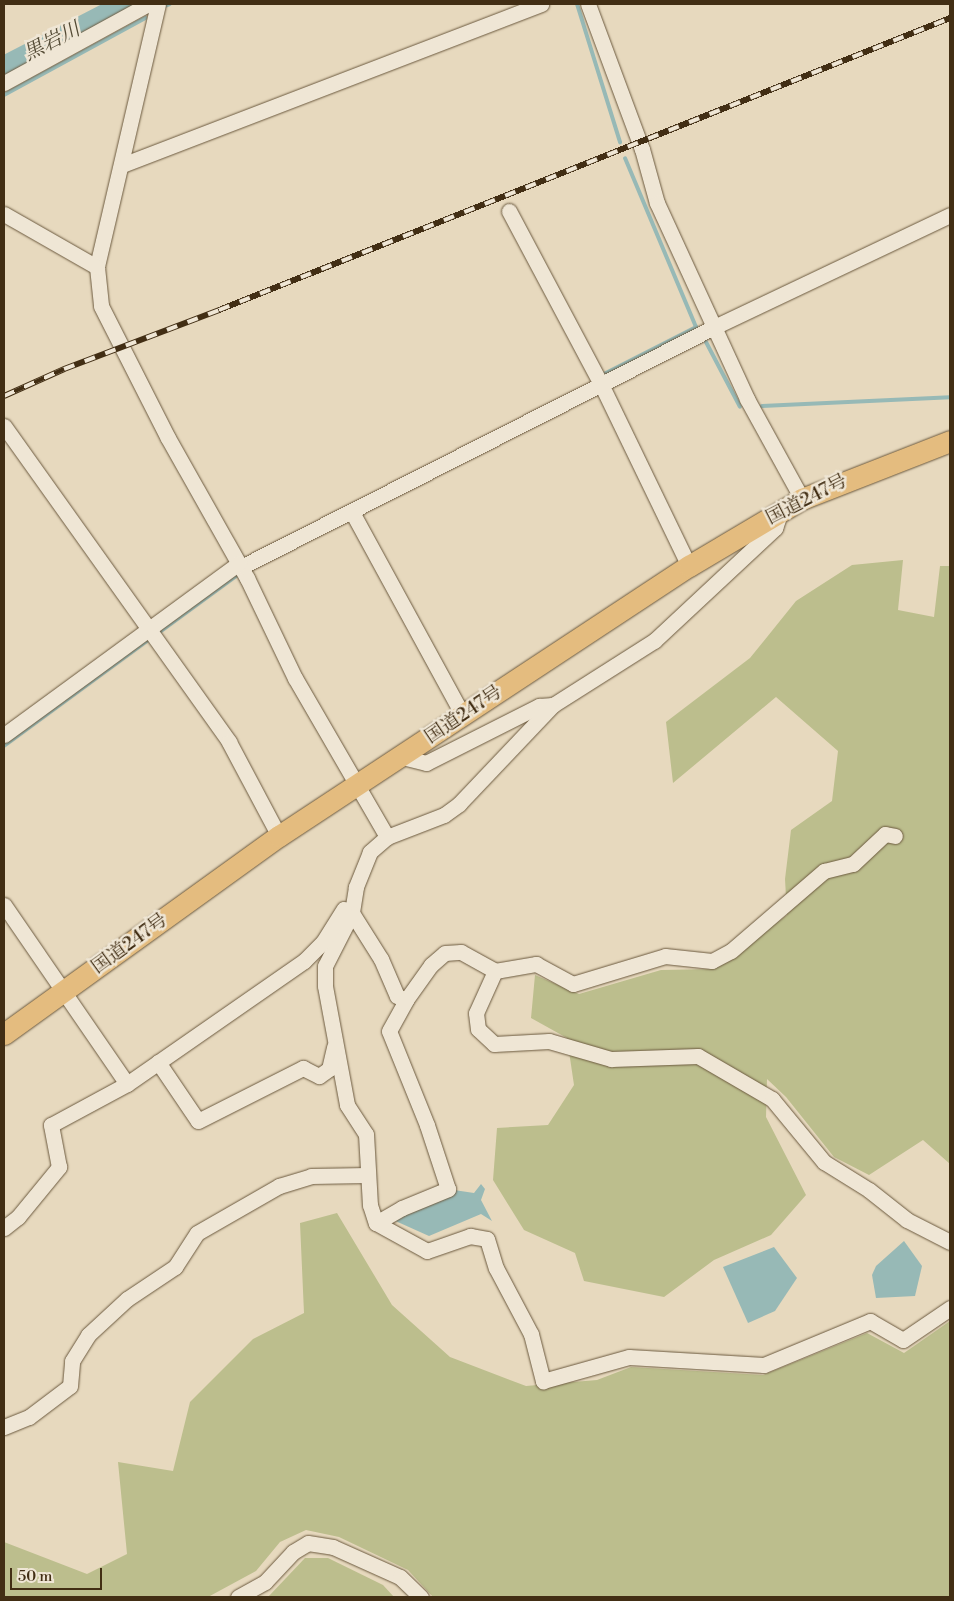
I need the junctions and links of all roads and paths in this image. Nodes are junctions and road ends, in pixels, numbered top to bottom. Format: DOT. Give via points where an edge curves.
graph roads {
  1 [pos="148,4"];
  2 [pos="158,4"];
  3 [pos="541,4"];
  4 [pos="588,4"];
  5 [pos="4,83"];
  6 [pos="122,165"];
  7 [pos="509,211"];
  8 [pos="4,214"];
  9 [pos="950,215"];
  10 [pos="97,267"];
  11 [pos="712,328"];
  12 [pos="601,384"];
  13 [pos="4,426"];
  14 [pos="950,441"];
  15 [pos="802,499"];
  16 [pos="781,511"];
  17 [pos="352,512"];
  18 [pos="689,566"];
  19 [pos="242,569"];
  20 [pos="149,629"];
  21 [pos="553,705"];
  22 [pos="463,716"];
  23 [pos="4,735"];
  24 [pos="402,757"];
  25 [pos="358,786"];
  26 [pos="280,836"];
  27 [pos="895,836"];
  28 [pos="388,837"];
  29 [pos="356,887"];
  30 [pos="4,905"];
  31 [pos="352,912"];
  32 [pos="495,971"];
  33 [pos="65,991"];
  34 [pos="406,1000"];
  35 [pos="4,1034"];
  36 [pos="335,1041"];
  37 [pos="158,1062"];
  38 [pos="127,1084"];
  39 [pos="367,1175"];
  40 [pos="376,1223"];
  41 [pos="4,1228"];
  42 [pos="950,1242"];
  43 [pos="950,1308"];
  44 [pos="4,1427"];
  45 [pos="238,1597"];
  46 [pos="420,1597"];
  1 -- 5 [label="street"];
  2 -- 6 [label="street"];
  3 -- 6 [label="street"];
  4 -- 11 [label="street" via="642,148 657,203"];
  6 -- 10 [label="street"];
  7 -- 12 [label="street"];
  8 -- 10 [label="street"];
  9 -- 11 [label="street"];
  10 -- 19 [label="street" via="101,306 120,347"];
  11 -- 12 [label="street"];
  11 -- 15 [label="street"];
  12 -- 17 [label="street"];
  12 -- 18 [label="street"];
  13 -- 20 [label="street"];
  14 -- 15 [label="highway, 国道247号"];
  15 -- 16 [label="highway, 国道247号"];
  16 -- 18 [label="highway, 国道247号"];
  16 -- 21 [label="street" via="775,528 654,641"];
  17 -- 19 [label="street"];
  17 -- 22 [label="street"];
  18 -- 22 [label="highway, 国道247号"];
  19 -- 20 [label="street"];
  19 -- 25 [label="street" via="295,678"];
  20 -- 23 [label="street"];
  20 -- 26 [label="street" via="229,742"];
  21 -- 24 [label="street" via="539,706 426,763"];
  21 -- 28 [label="street" via="459,804 444,815"];
  22 -- 24 [label="highway, 国道247号"];
  24 -- 25 [label="highway, 国道247号"];
  25 -- 26 [label="highway, 国道247号"];
  25 -- 28 [label="street"];
  26 -- 33 [label="highway, 国道247号"];
  27 -- 32 [label="street" via="886,834 852,864 824,871 731,952 712,961 665,956 573,984 536,964"];
  28 -- 29 [label="street" via="370,852"];
  29 -- 31 [label="street"];
  29 -- 37 [label="street" via="323,942 304,961"];
  30 -- 33 [label="street"];
  31 -- 34 [label="street" via="381,959 397,996"];
  31 -- 36 [label="street" via="325,966 325,986"];
  32 -- 34 [label="street" via="461,952 444,953 431,965"];
  32 -- 42 [label="street" via="476,1013 478,1029 494,1044 549,1041 611,1059 698,1056 772,1099 824,1162 869,1190 907,1220"];
  33 -- 35 [label="highway, 国道247号"];
  33 -- 38 [label="street"];
  34 -- 40 [label="street" via="389,1031 427,1125 448,1189"];
  36 -- 37 [label="street" via="329,1069 319,1076 303,1068 198,1121"];
  36 -- 39 [label="street" via="348,1105 366,1134"];
  37 -- 38 [label="street"];
  38 -- 41 [label="street" via="51,1125 59,1167 18,1218"];
  39 -- 40 [label="street"];
  39 -- 44 [label="street" via="311,1176 279,1186 197,1234 175,1267 128,1300 88,1335 72,1361 70,1386 29,1418"];
  40 -- 43 [label="street" via="427,1251 470,1236 487,1239 496,1268 531,1334 543,1381 629,1357 764,1365 870,1320 903,1340"];
  45 -- 46 [label="street" via="265,1582 293,1552 308,1543 333,1548 400,1577"];
}
